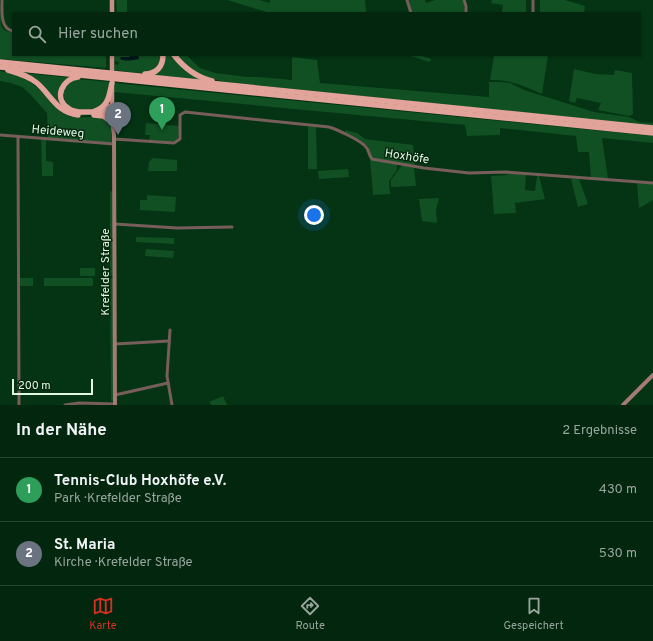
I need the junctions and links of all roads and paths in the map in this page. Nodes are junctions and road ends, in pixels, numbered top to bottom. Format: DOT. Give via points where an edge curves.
graph roads {
  1 [pos="2,0"];
  2 [pos="112,0"];
  3 [pos="407,0"];
  4 [pos="464,0"];
  5 [pos="533,0"];
  6 [pos="112,12"];
  7 [pos="411,12"];
  8 [pos="466,12"];
  9 [pos="533,12"];
  10 [pos="12,31"];
  11 [pos="112,56"];
  12 [pos="163,56"];
  13 [pos="175,56"];
  14 [pos="0,62"];
  15 [pos="0,68"];
  16 [pos="99,76"];
  17 [pos="124,77"];
  18 [pos="112,83"];
  19 [pos="234,86"];
  20 [pos="112,107"];
  21 [pos="85,112"];
  22 [pos="104,113"];
  23 [pos="112,120"];
  24 [pos="653,128"];
  25 [pos="653,133"];
  26 [pos="0,135"];
  27 [pos="18,136"];
  28 [pos="114,141"];
  29 [pos="653,183"];
  30 [pos="115,224"];
  31 [pos="232,227"];
  32 [pos="170,330"];
  33 [pos="169,341"];
  34 [pos="115,344"];
  35 [pos="653,375"];
  36 [pos="168,383"];
  37 [pos="115,395"];
  38 [pos="115,404"];
  39 [pos="19,405"];
  40 [pos="65,405"];
  41 [pos="172,405"];
  42 [pos="622,405"];
  1 -- 10 [label="street" via="3,26"];
  2 -- 6 [label="main road"];
  3 -- 7 [label="street"];
  4 -- 8 [label="street"];
  5 -- 9 [label="street"];
  11 -- 18 [label="main road"];
  12 -- 17 [label="highway" via="161,66 153,73"];
  13 -- 19 [label="highway" via="199,76"];
  14 -- 16 [label="highway"];
  15 -- 16 [label="highway"];
  15 -- 22 [label="highway" via="32,80 59,108 68,113"];
  16 -- 17 [label="highway"];
  16 -- 17 [label="highway" via="111,73"];
  16 -- 21 [label="highway" via="73,78 62,87 61,97 65,106 74,111"];
  17 -- 19 [label="highway"];
  17 -- 25 [label="highway" via="150,82"];
  18 -- 20 [label="main road"];
  18 -- 21 [label="highway" via="106,104 98,110"];
  19 -- 24 [label="highway"];
  20 -- 22 [label="main road" via="108,107"];
  20 -- 23 [label="main road" via="117,114"];
  21 -- 22 [label="highway"];
  22 -- 23 [label="main road" via="108,120"];
  23 -- 28 [label="main road, Krefelder Straße"];
  26 -- 27 [label="street, Heideweg"];
  27 -- 28 [label="street, Heideweg"];
  27 -- 39 [label="street"];
  28 -- 29 [label="street, Hoxhöfe" via="174,143 180,139 180,115 185,112 335,129 361,143 367,148 372,159 408,166 468,173 506,172"];
  28 -- 30 [label="main road, Krefelder Straße"];
  30 -- 31 [label="street" via="177,228"];
  30 -- 34 [label="main road, Krefelder Straße"];
  32 -- 33 [label="street"];
  33 -- 34 [label="street"];
  33 -- 36 [label="street"];
  34 -- 37 [label="main road, Krefelder Straße"];
  35 -- 42 [label="main road"];
  36 -- 37 [label="street"];
  36 -- 41 [label="street"];
  37 -- 38 [label="main road, Krefelder Straße"];
  38 -- 40 [label="street"];
}
